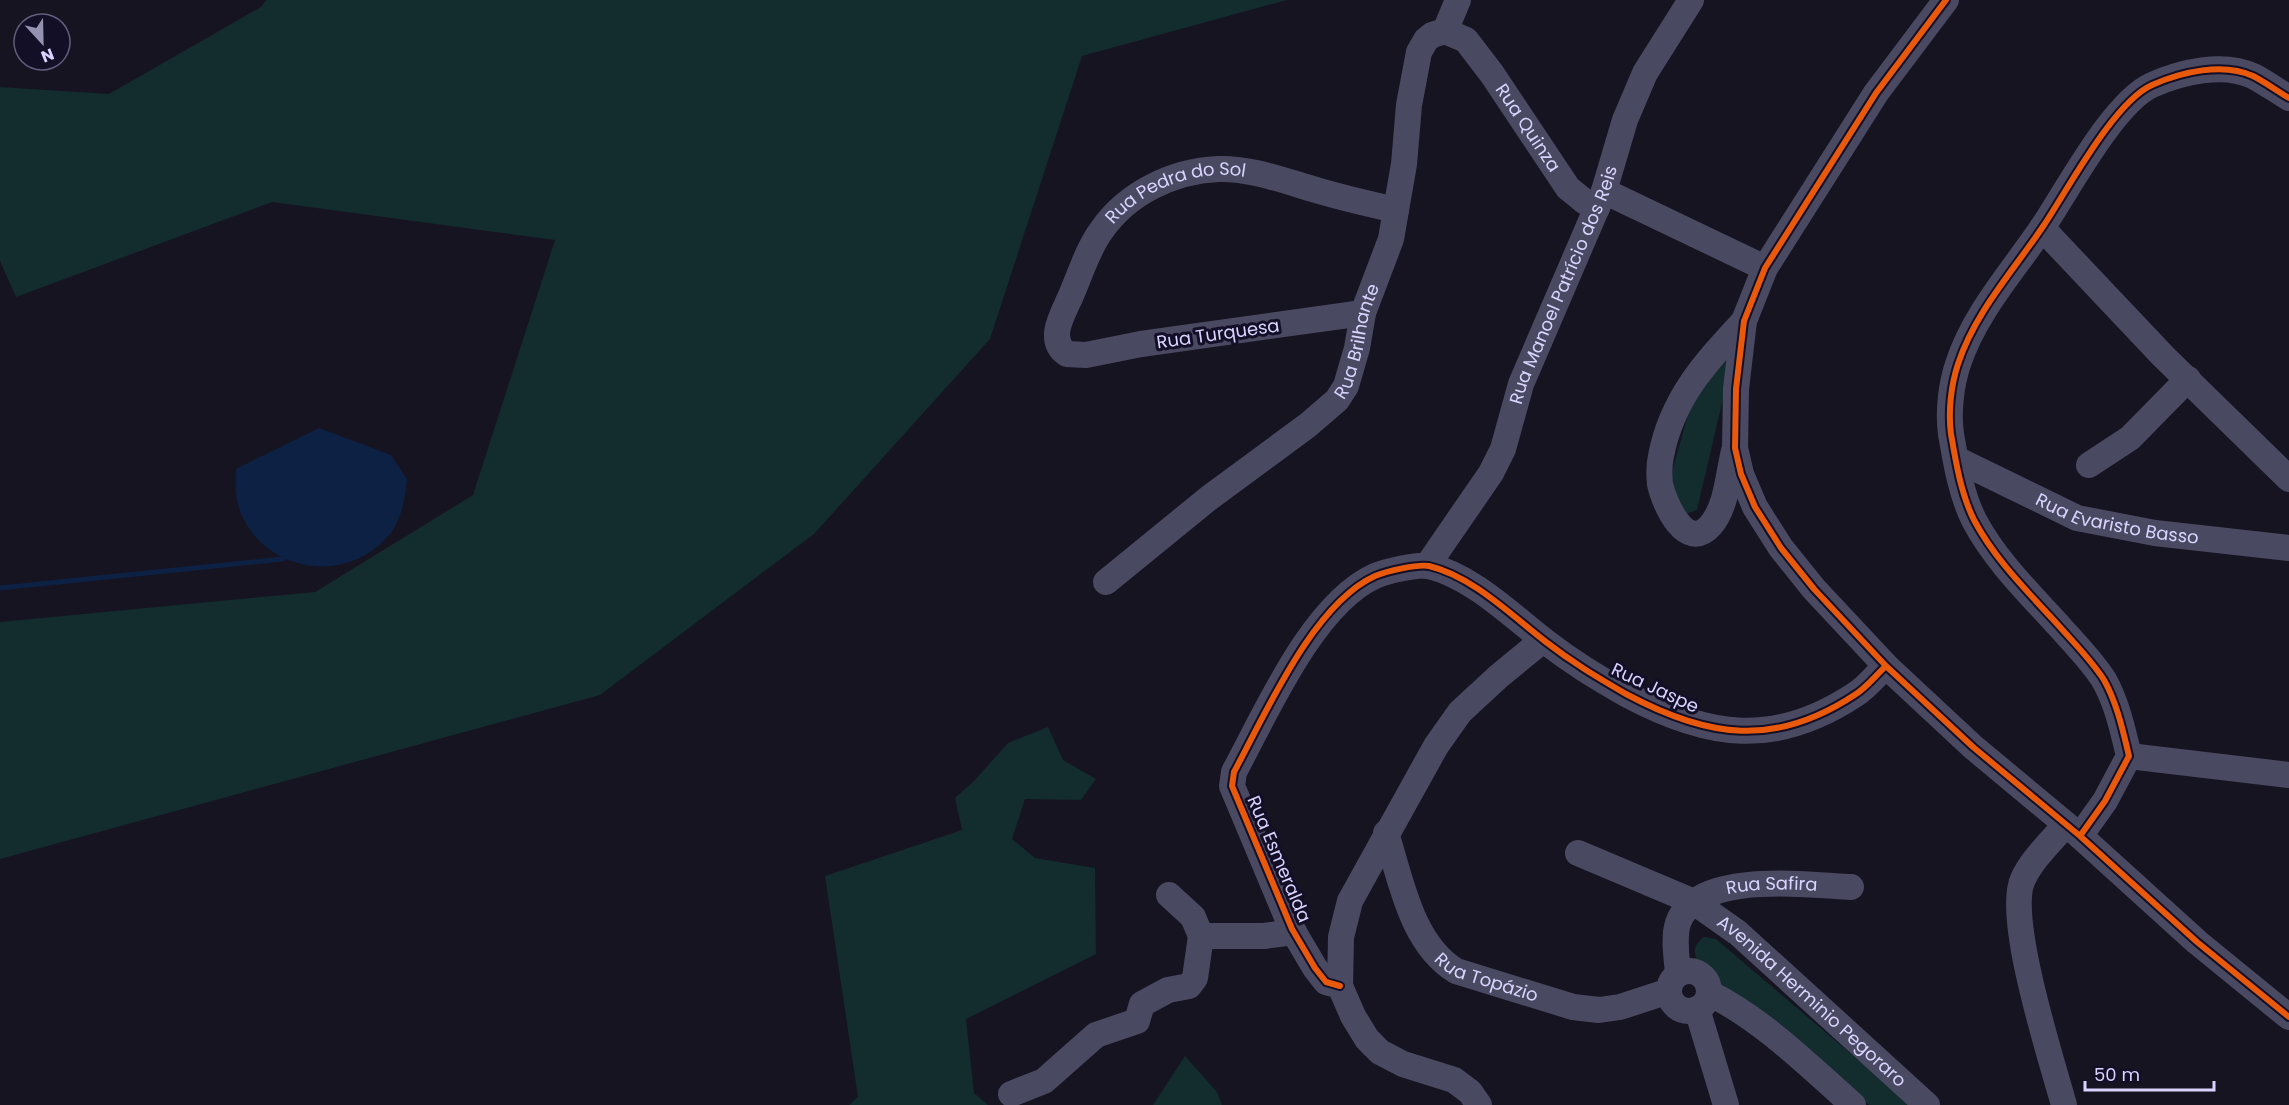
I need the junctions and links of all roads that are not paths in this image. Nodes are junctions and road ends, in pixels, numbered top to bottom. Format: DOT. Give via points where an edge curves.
graph roads {
  1 [pos="1458,0"];
  2 [pos="1691,0"];
  3 [pos="1946,0"];
  4 [pos="1455,35"];
  5 [pos="2289,98"];
  6 [pos="1601,200"];
  7 [pos="1396,210"];
  8 [pos="2042,228"];
  9 [pos="1766,268"];
  10 [pos="1363,313"];
  11 [pos="1744,321"];
  12 [pos="1073,356"];
  13 [pos="2188,380"];
  14 [pos="1735,448"];
  15 [pos="1956,459"];
  16 [pos="2089,465"];
  17 [pos="2289,479"];
  18 [pos="2289,548"];
  19 [pos="1427,566"];
  20 [pos="1106,582"];
  21 [pos="1543,640"];
  22 [pos="1886,666"];
  23 [pos="2129,756"];
  24 [pos="2289,775"];
  25 [pos="2073,830"];
  26 [pos="1386,833"];
  27 [pos="1578,853"];
  28 [pos="1851,886"];
  29 [pos="1169,895"];
  30 [pos="1694,902"];
  31 [pos="1294,932"];
  32 [pos="1201,936"];
  33 [pos="1674,982"];
  34 [pos="1340,986"];
  35 [pos="1703,1001"];
  36 [pos="2289,1017"];
  37 [pos="1011,1094"];
  38 [pos="1479,1105"];
  39 [pos="1726,1105"];
  40 [pos="1853,1105"];
  41 [pos="1927,1105"];
  42 [pos="2064,1105"];
  1 -- 4 [label="street"];
  2 -- 6 [label="street, Rua Manoel Patrício dos Reis" via="1645,74 1625,120"];
  3 -- 9 [label="street" via="1876,93"];
  4 -- 6 [label="street, Rua Quinza" via="1505,93 1568,188 1584,201"];
  4 -- 7 [label="street, Rua Brilhante" via="1432,35 1419,52"];
  5 -- 8 [label="street" via="2252,75 2230,69 2203,70 2150,85 2098,141"];
  6 -- 9 [label="street, Rua Quinza"];
  6 -- 19 [label="street, Rua Manoel Patrício dos Reis" via="1521,384 1503,449 1491,473"];
  7 -- 10 [label="street, Rua Brilhante" via="1391,239"];
  7 -- 12 [label="street, Rua Pedra do Sol" via="1266,175 1220,169 1188,173 1156,185 1125,203 1100,231 1088,255 1056,340 1059,347"];
  8 -- 13 [label="street"];
  8 -- 15 [label="street" via="1981,316 1958,363 1952,392 1951,432"];
  9 -- 11 [label="street"];
  10 -- 12 [label="street, Rua Turquesa"];
  10 -- 20 [label="street, Rua Brilhante" via="1346,386 1337,400"];
  11 -- 14 [label="street"];
  11 -- 14 [label="street" via="1703,366 1683,395 1661,455 1660,483 1666,502 1686,532 1700,533 1716,517"];
  13 -- 16 [label="street" via="2130,438"];
  13 -- 17 [label="street"];
  14 -- 22 [label="street" via="1755,507 1780,548"];
  15 -- 18 [label="street, Rua Evaristo Basso" via="2077,518 2155,533"];
  15 -- 23 [label="street" via="1963,493 1990,547 2104,681"];
  19 -- 21 [label="street, Rua Jaspe" via="1482,592"];
  19 -- 31 [label="street, Rua Esmeralda" via="1376,576 1342,599 1318,623 1234,771 1232,786"];
  21 -- 22 [label="street, Rua Jaspe" via="1579,668 1648,706 1682,721 1740,732 1791,725 1827,711 1858,693"];
  21 -- 26 [label="street" via="1460,712"];
  22 -- 25 [label="street" via="1973,747"];
  23 -- 24 [label="street"];
  23 -- 25 [label="street" via="2105,801"];
  25 -- 36 [label="street" via="2197,942"];
  25 -- 42 [label="street" via="2031,866 2018,898 2025,958"];
  26 -- 33 [label="street, Rua Topázio" via="1427,945 1456,971 1573,1007 1599,1010 1620,1007"];
  26 -- 34 [label="street" via="1350,901 1341,937"];
  27 -- 30 [label="street, Avenida Herminio Pegoraro"];
  28 -- 30 [label="street, Rua Safira" via="1749,886 1711,892"];
  29 -- 32 [label="street" via="1193,917"];
  30 -- 33 [label="street" via="1678,922"];
  30 -- 41 [label="street, Avenida Herminio Pegoraro" via="1738,933"];
  31 -- 32 [label="street"];
  31 -- 34 [label="street, Rua Esmeralda" via="1326,982"];
  32 -- 37 [label="street" via="1195,978 1189,986 1168,990 1143,1004 1137,1021 1096,1035 1044,1081"];
  33 -- 35 [label="street" via="1673,1003 1678,1007 1684,1010"];
  34 -- 38 [label="street" via="1353,1016 1380,1052 1454,1080"];
  35 -- 39 [label="street"];
  35 -- 40 [label="street" via="1752,1020"];
}
